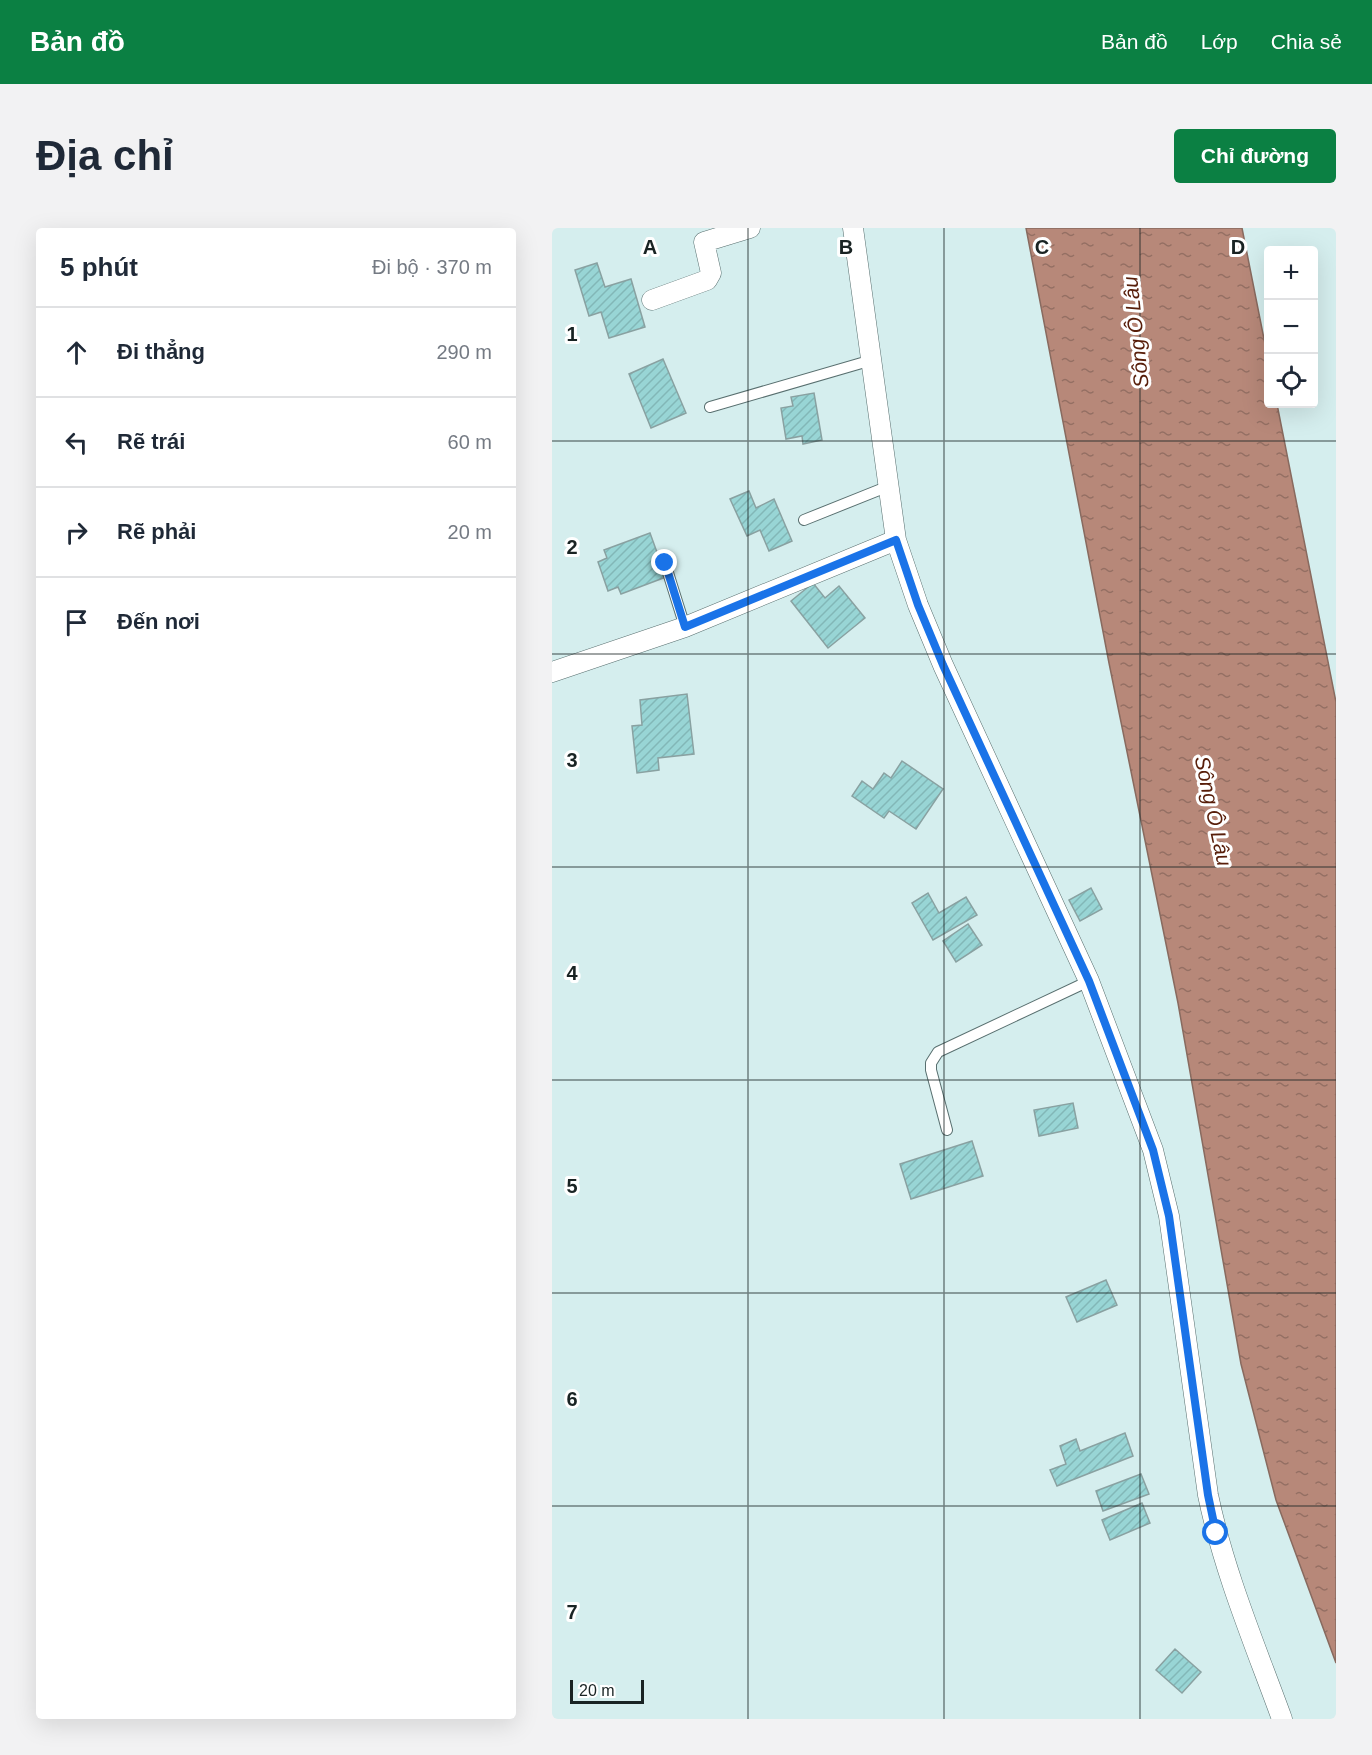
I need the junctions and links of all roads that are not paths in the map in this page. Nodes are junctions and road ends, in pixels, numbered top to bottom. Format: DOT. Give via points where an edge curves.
graph roads {
  1 [pos="750,228"];
  2 [pos="853,228"];
  3 [pos="701,235"];
  4 [pos="652,300"];
  5 [pos="872,360"];
  6 [pos="710,407"];
  7 [pos="889,486"];
  8 [pos="804,520"];
  9 [pos="896,540"];
  10 [pos="665,563"];
  11 [pos="685,627"];
  12 [pos="552,672"];
  13 [pos="1089,981"];
  14 [pos="947,1130"];
  15 [pos="1282,1719"];
  1 -- 3 [label="street"];
  2 -- 5 [label="street"];
  3 -- 4 [label="street" via="710,277"];
  5 -- 6 [label="lane"];
  5 -- 7 [label="street"];
  7 -- 8 [label="lane"];
  7 -- 9 [label="street"];
  9 -- 11 [label="street"];
  9 -- 13 [label="street" via="943,665"];
  10 -- 11 [label="lane"];
  11 -- 12 [label="street"];
  13 -- 14 [label="lane" via="938,1052 931,1070"];
  13 -- 15 [label="street" via="1161,1178 1216,1533"];
}
